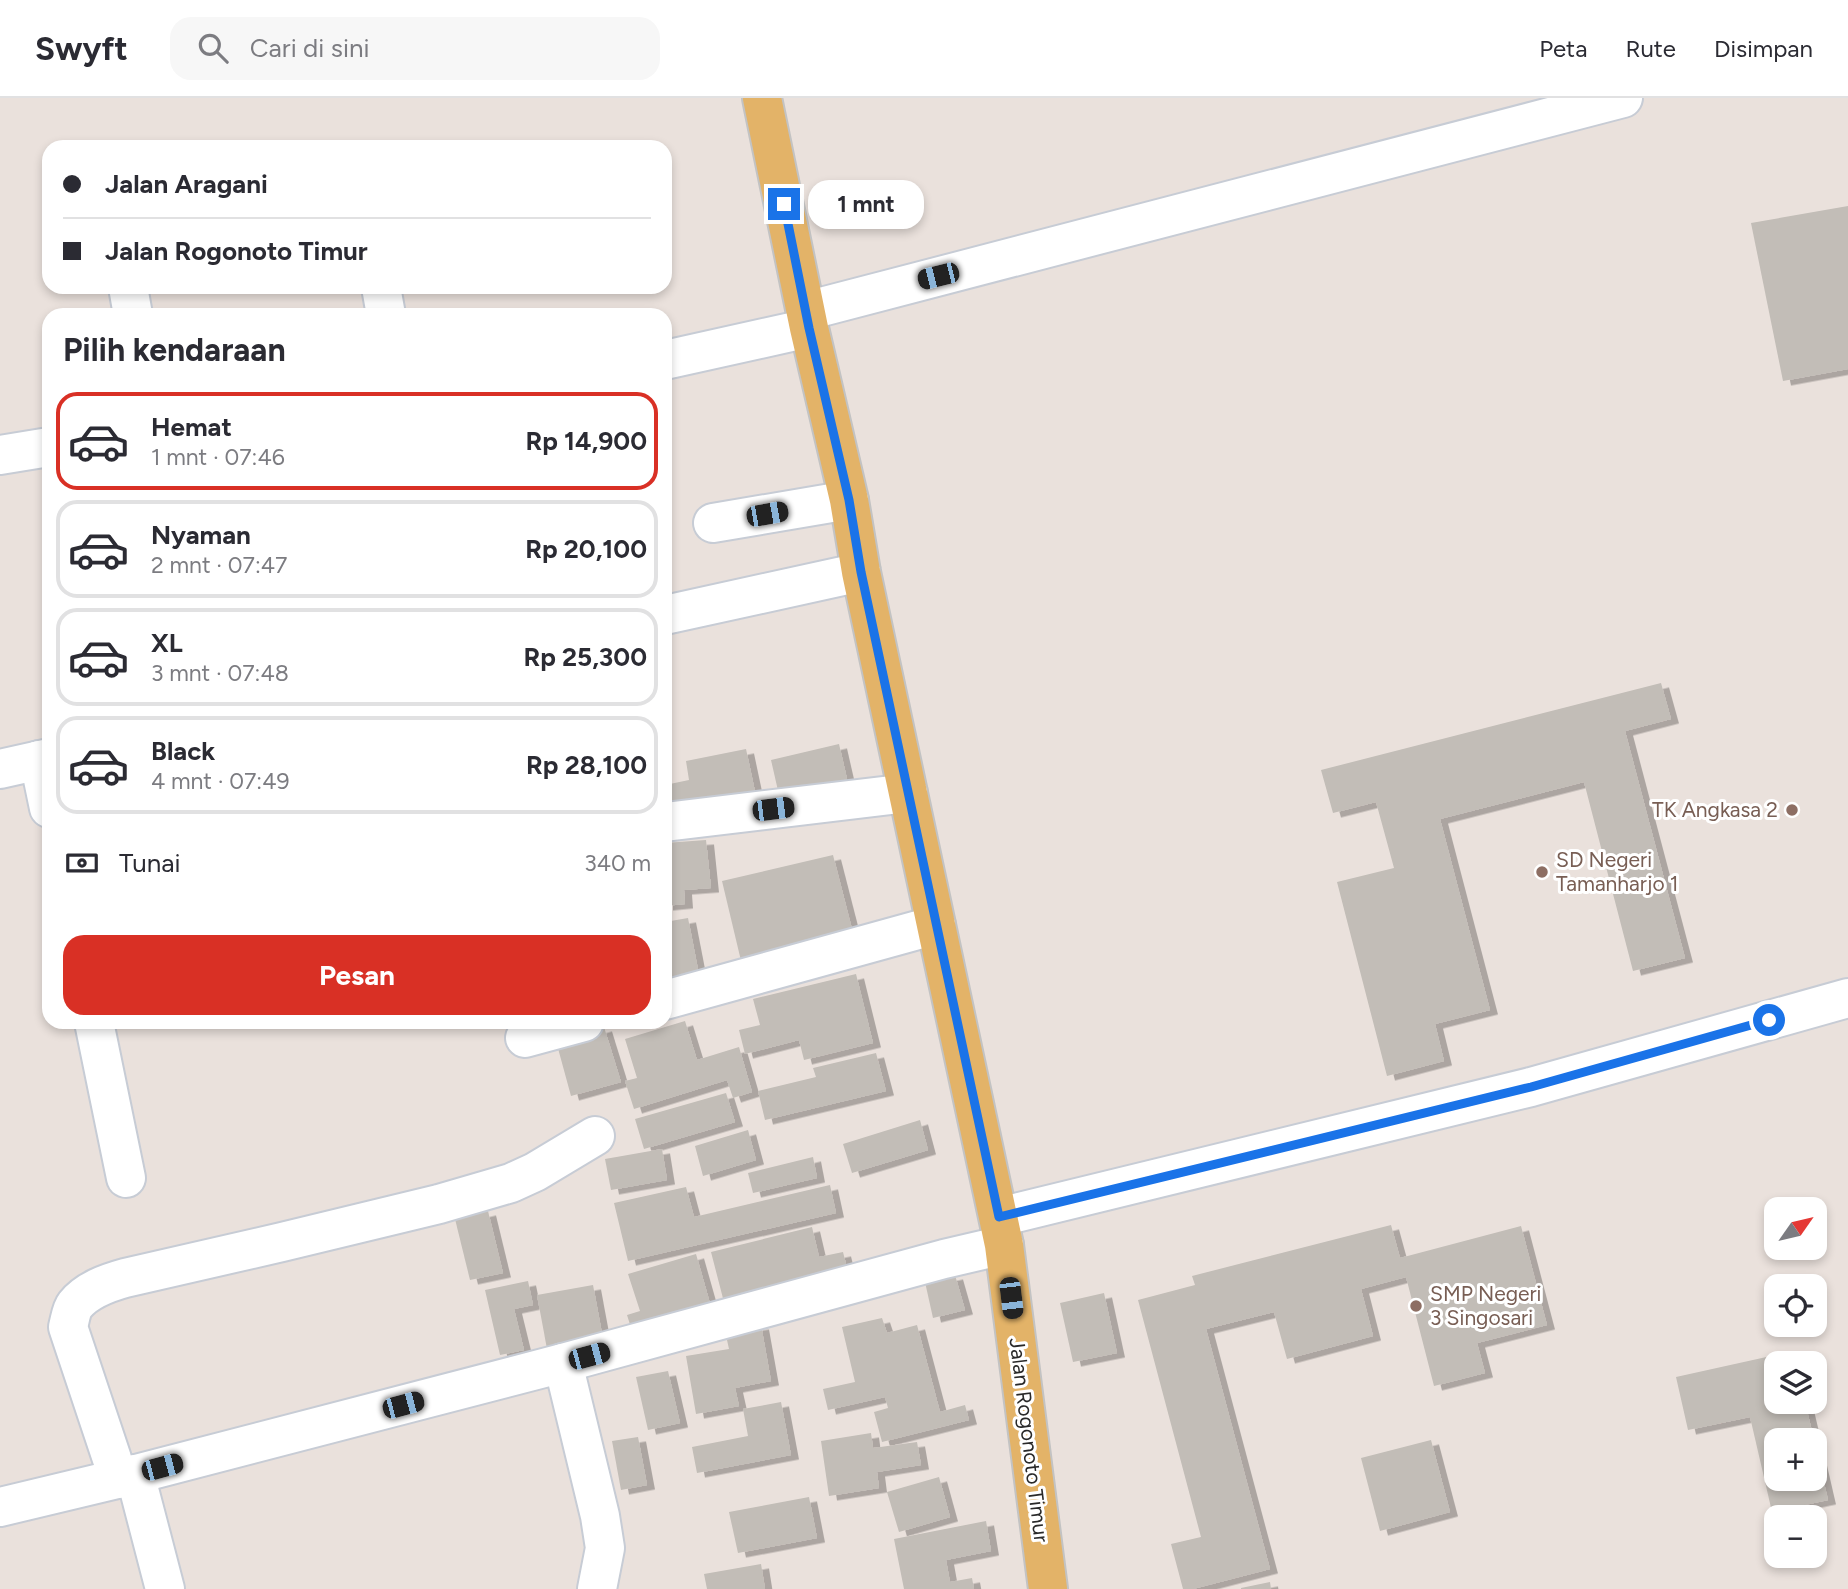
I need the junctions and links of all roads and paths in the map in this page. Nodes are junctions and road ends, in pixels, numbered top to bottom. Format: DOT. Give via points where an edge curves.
graph roads {
  1 [pos="762,98"];
  2 [pos="1623,98"];
  3 [pos="808,319"];
  4 [pos="672,358"];
  5 [pos="42,448"];
  6 [pos="0,456"];
  7 [pos="849,500"];
  8 [pos="713,523"];
  9 [pos="861,572"];
  10 [pos="672,613"];
  11 [pos="42,759"];
  12 [pos="0,769"];
  13 [pos="908,793"];
  14 [pos="672,821"];
  15 [pos="936,925"];
  16 [pos="672,998"];
  17 [pos="1848,998"];
  18 [pos="95,1029"];
  19 [pos="558,1029"];
  20 [pos="525,1038"];
  21 [pos="595,1136"];
  22 [pos="126,1178"];
  23 [pos="1002,1231"];
  24 [pos="563,1363"];
  25 [pos="126,1477"];
  26 [pos="0,1507"];
  27 [pos="164,1589"];
  28 [pos="597,1589"];
  29 [pos="1048,1589"];
  1 -- 3 [label="main road, Jalan Rogonoto Timur"];
  2 -- 3 [label="street"];
  3 -- 4 [label="street"];
  3 -- 7 [label="main road, Jalan Rogonoto Timur"];
  5 -- 6 [label="street"];
  7 -- 8 [label="street"];
  7 -- 9 [label="main road, Jalan Rogonoto Timur"];
  9 -- 10 [label="street"];
  9 -- 13 [label="main road, Jalan Rogonoto Timur"];
  11 -- 12 [label="street"];
  13 -- 14 [label="street"];
  13 -- 15 [label="main road, Jalan Rogonoto Timur"];
  15 -- 16 [label="street"];
  15 -- 23 [label="main road, Jalan Rogonoto Timur"];
  17 -- 23 [label="street"];
  18 -- 22 [label="street"];
  19 -- 20 [label="street"];
  21 -- 25 [label="street" via="511,1183 125,1278 90,1293 73,1306 68,1327 112,1459"];
  23 -- 24 [label="street" via="944,1259"];
  23 -- 29 [label="main road, Jalan Rogonoto Timur"];
  24 -- 25 [label="street"];
  24 -- 28 [label="street" via="601,1527 604,1548"];
  25 -- 26 [label="street"];
  25 -- 27 [label="street"];
}
